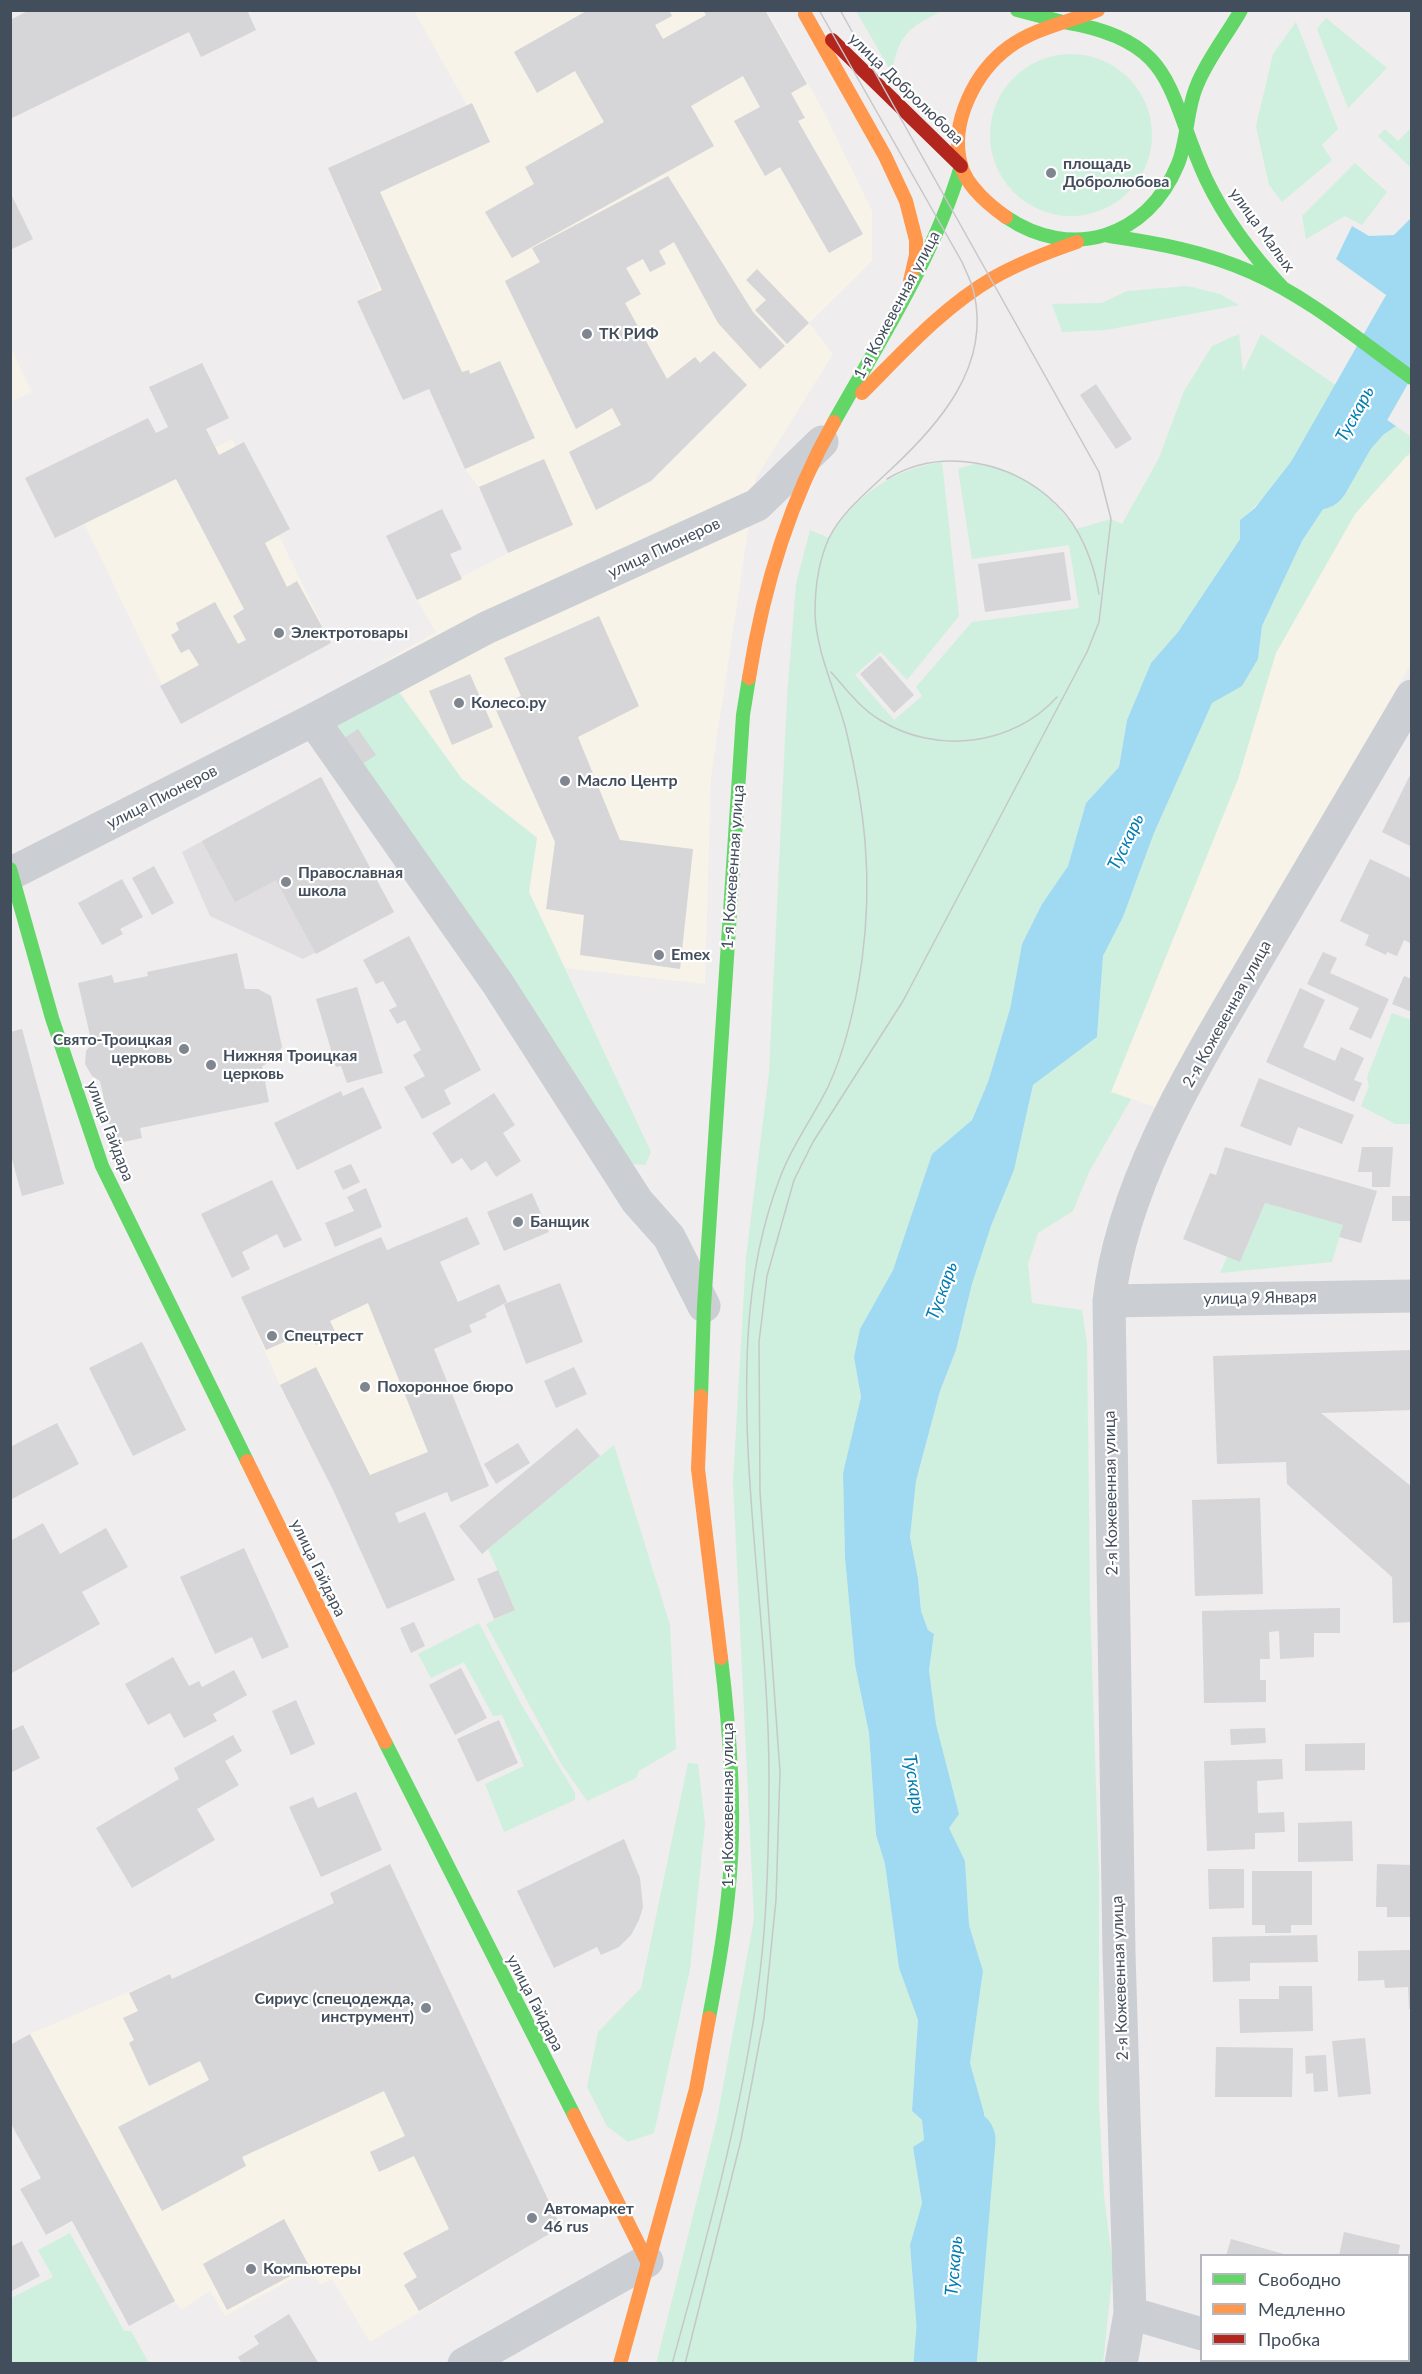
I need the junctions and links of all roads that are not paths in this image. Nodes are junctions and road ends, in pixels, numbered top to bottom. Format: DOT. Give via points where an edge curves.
graph roads {
  1 [pos="1017,10"];
  2 [pos="1098,10"];
  3 [pos="1241,10"];
  4 [pos="804,12"];
  5 [pos="1063,22"];
  6 [pos="1186,123"];
  7 [pos="961,166"];
  8 [pos="1109,236"];
  9 [pos="1080,241"];
  10 [pos="908,287"];
  11 [pos="1283,288"];
  12 [pos="1412,378"];
  13 [pos="823,441"];
  14 [pos="1412,696"];
  15 [pos="313,720"];
  16 [pos="11,872"];
  17 [pos="1412,1296"];
  18 [pos="1109,1300"];
  19 [pos="704,1306"];
  20 [pos="647,2261"];
  21 [pos="1130,2313"];
  22 [pos="1200,2333"];
  23 [pos="464,2364"];
  24 [pos="620,2364"];
  25 [pos="1122,2364"];
  1 -- 5 [label="main road"];
  2 -- 5 [label="main road, 1-я Кожевенная улица"];
  3 -- 6 [label="main road" via="1197,84"];
  4 -- 7 [label="main road, улица Добролюбова"];
  4 -- 10 [label="main road" via="906,201 916,240"];
  5 -- 6 [label="main road" via="1097,28 1135,44 1163,74"];
  5 -- 7 [label="main road, 1-я Кожевенная улица" via="1024,37 982,71 970,92 961,126"];
  6 -- 8 [label="main road" via="1176,170 1162,192 1139,218"];
  6 -- 11 [label="main road, улица Малых" via="1209,183 1243,237"];
  7 -- 9 [label="main road, улица Добролюбова" via="990,205 1018,227 1048,237"];
  7 -- 10 [label="main road, 1-я Кожевенная улица" via="949,206"];
  8 -- 9 [label="main road"];
  8 -- 11 [label="main road, улица Малых" via="1185,249 1229,263"];
  9 -- 13 [label="main road, 1-я Кожевенная улица" via="1038,255 991,279 951,308 850,406"];
  10 -- 13 [label="main road, 1-я Кожевенная улица"];
  11 -- 12 [label="main road"];
  13 -- 15 [label="street, улица Пионеров" via="757,505 486,628"];
  13 -- 19 [label="main road, 1-я Кожевенная улица" via="784,528 761,606 743,715"];
  14 -- 18 [label="street, 2-я Кожевенная улица" via="1206,1047 1158,1142 1119,1239"];
  15 -- 16 [label="street, улица Пионеров"];
  15 -- 19 [label="street, 1-я Кожевенная улица" via="498,984 637,1202 669,1237"];
  16 -- 20 [label="main road, улица Гайдара" via="52,1018 102,1166 363,1698"];
  17 -- 18 [label="street, улица 9 Января"];
  18 -- 21 [label="street, 2-я Кожевенная улица" via="1119,1942"];
  19 -- 20 [label="main road, 1-я Кожевенная улица" via="698,1469 729,1725 731,1858 722,1950 696,2089"];
  20 -- 23 [label="street"];
  20 -- 24 [label="main road, 1-я Кожевенная улица"];
  21 -- 22 [label="street"];
  21 -- 25 [label="street, 2-я Кожевенная улица"];
}
